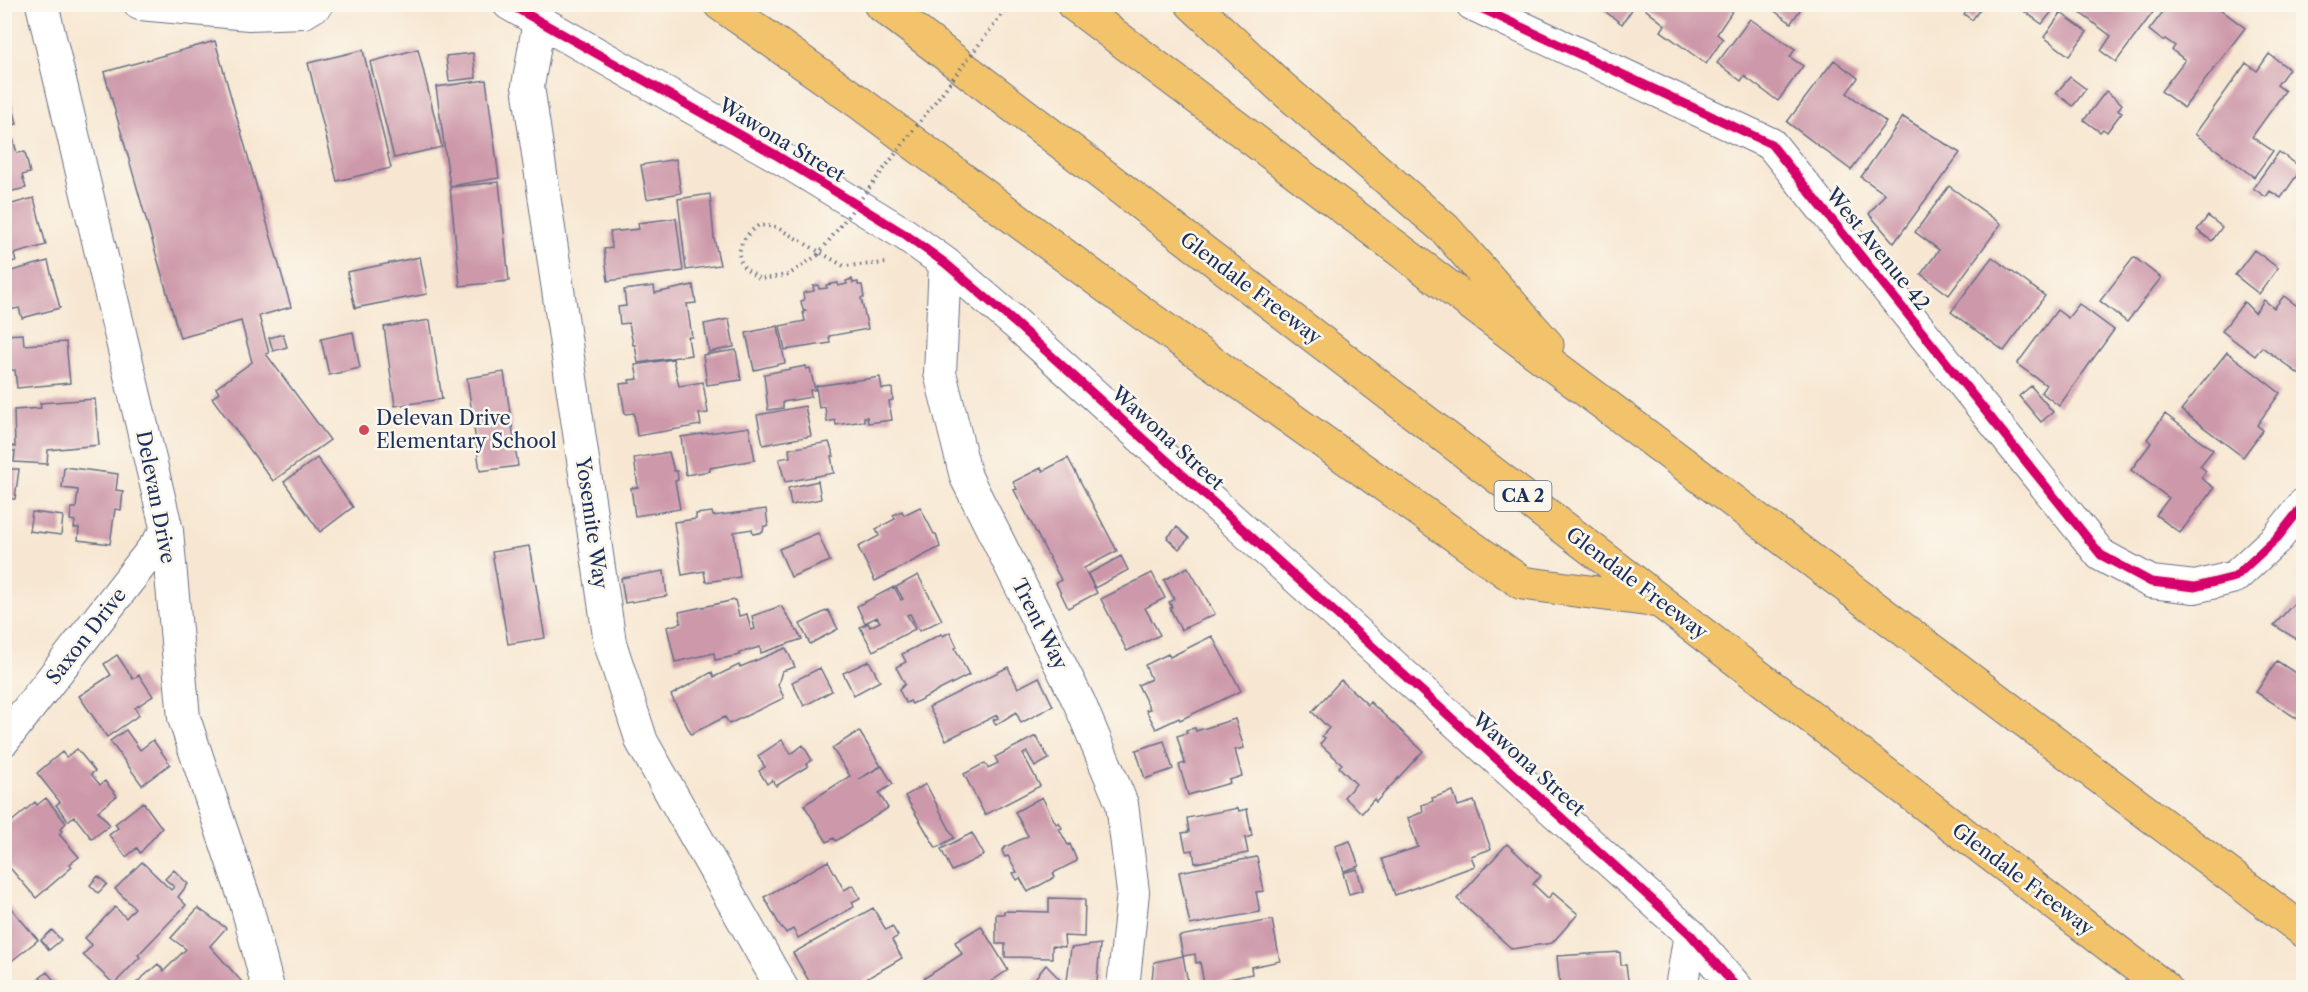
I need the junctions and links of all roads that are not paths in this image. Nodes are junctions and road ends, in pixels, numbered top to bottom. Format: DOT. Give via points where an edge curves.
graph roads {
  1 [pos="42,4"];
  2 [pos="140,4"];
  3 [pos="317,4"];
  4 [pos="509,4"];
  5 [pos="720,4"];
  6 [pos="880,4"];
  7 [pos="1073,4"];
  8 [pos="1191,4"];
  9 [pos="1472,4"];
  10 [pos="539,21"];
  11 [pos="945,263"];
  12 [pos="1593,398"];
  13 [pos="2304,504"];
  14 [pos="167,531"];
  15 [pos="1661,602"];
  16 [pos="4,740"];
  17 [pos="2304,931"];
  18 [pos="1690,934"];
  19 [pos="268,987"];
  20 [pos="782,987"];
  21 [pos="1124,987"];
  22 [pos="1681,987"];
  23 [pos="1737,987"];
  24 [pos="2165,987"];
  1 -- 14 [label="street, Delevan Drive"];
  2 -- 3 [label="street" via="249,14 304,12"];
  4 -- 10 [label="street, Wawona Street"];
  5 -- 15 [label="highway" via="1522,583"];
  6 -- 15 [label="highway, Glendale Freeway / CA 2"];
  7 -- 12 [label="highway"];
  8 -- 12 [label="highway" via="1445,229"];
  9 -- 13 [label="street, West Avenue 42" via="1771,144 2101,555 2151,582 2195,587 2235,577 2278,537"];
  10 -- 11 [label="street, Wawona Street" via="776,155"];
  10 -- 20 [label="street, Yosemite Way" via="528,86 610,643 642,742"];
  11 -- 18 [label="street, Wawona Street"];
  11 -- 21 [label="street, Trent Way" via="940,373 966,477 1079,702 1122,804 1133,892"];
  12 -- 17 [label="highway"];
  14 -- 16 [label="street, Saxon Drive"];
  14 -- 19 [label="street, Delevan Drive" via="184,718 246,903"];
  15 -- 24 [label="highway, Glendale Freeway / CA 2"];
  18 -- 22 [label="street"];
  18 -- 23 [label="street, Wawona Street"];
}
